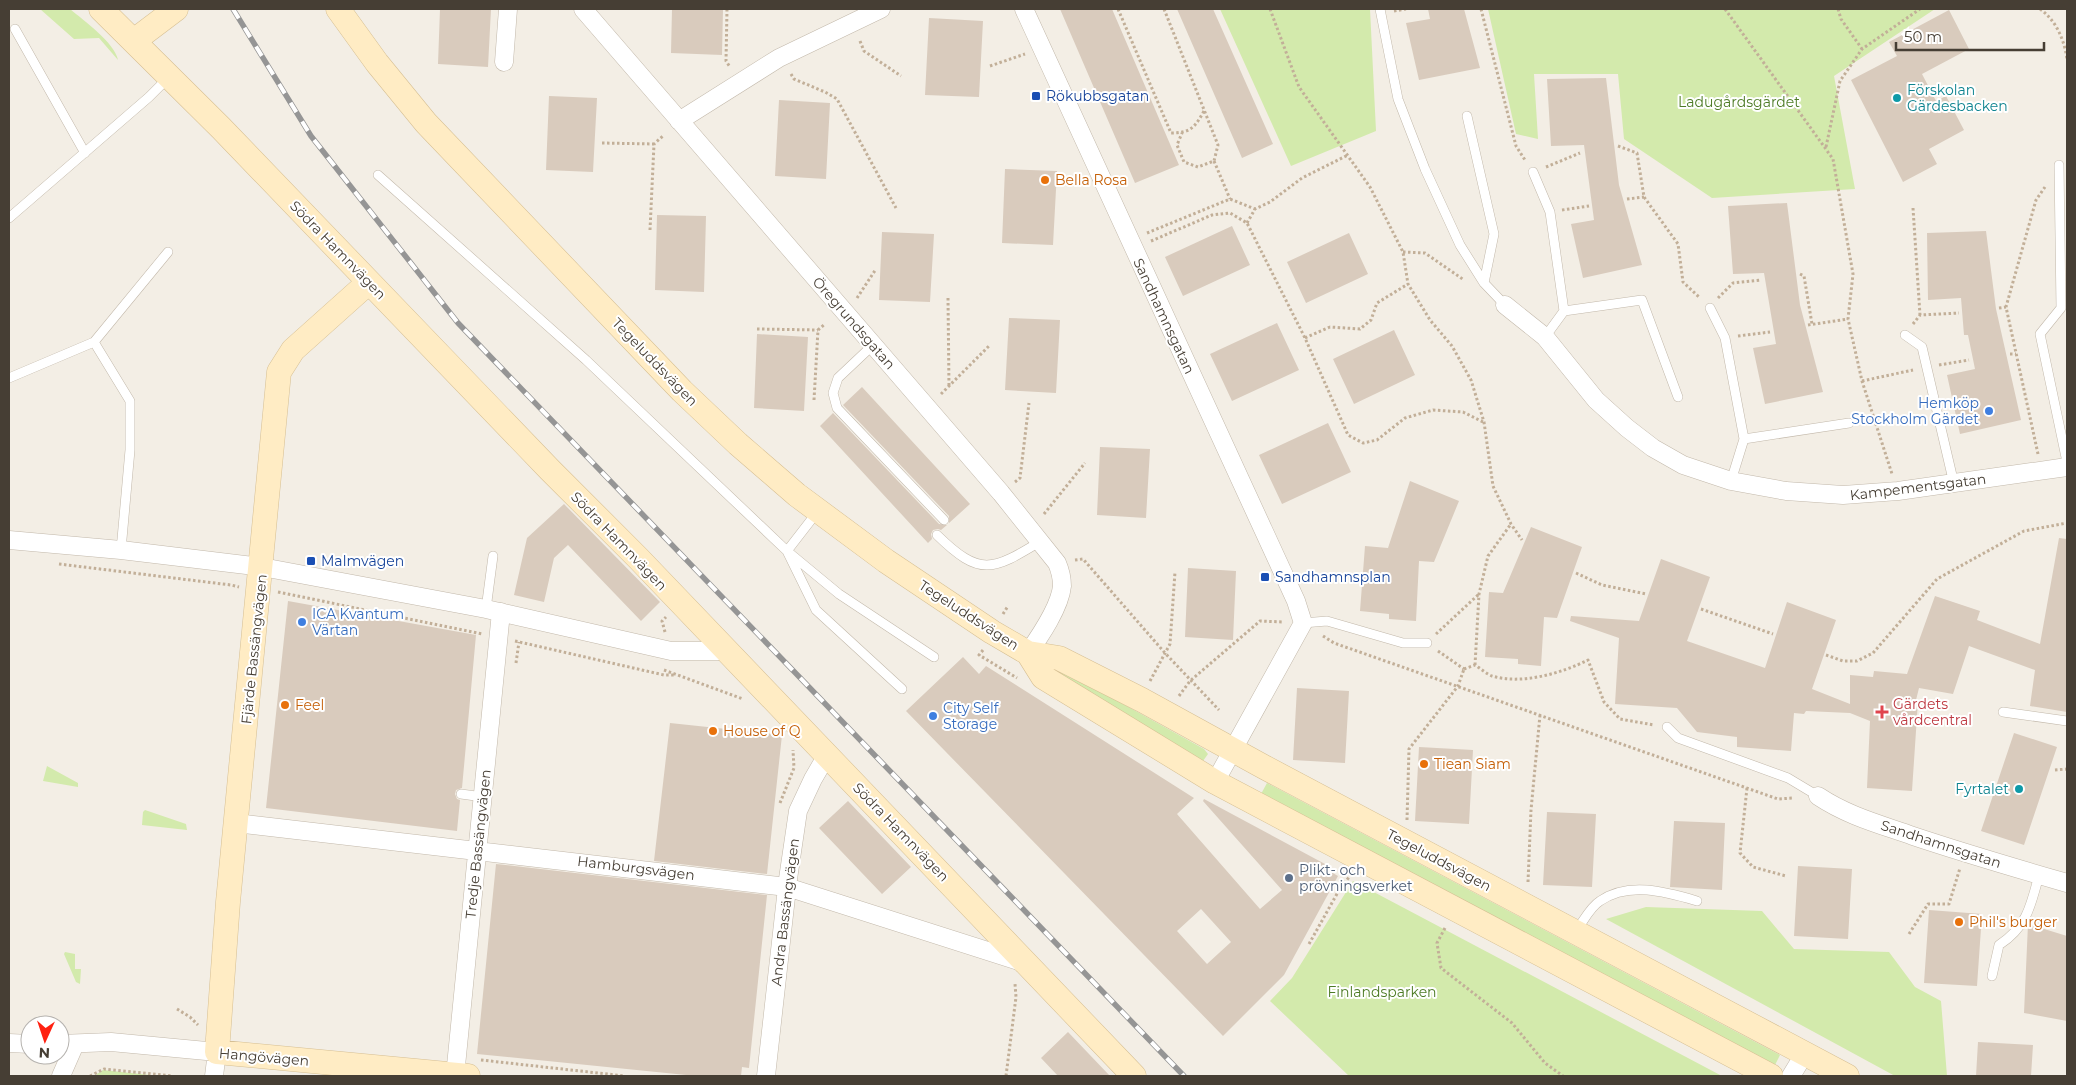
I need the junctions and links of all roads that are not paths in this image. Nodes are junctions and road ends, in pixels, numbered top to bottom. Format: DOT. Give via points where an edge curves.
graph roads {
  1 [pos="101,9"];
  2 [pos="338,9"];
  3 [pos="508,9"];
  4 [pos="583,9"];
  5 [pos="881,9"];
  6 [pos="1024,9"];
  7 [pos="1380,9"];
  8 [pos="169,14"];
  9 [pos="14,28"];
  10 [pos="135,40"];
  11 [pos="504,62"];
  12 [pos="170,76"];
  13 [pos="1467,116"];
  14 [pos="679,121"];
  15 [pos="85,153"];
  16 [pos="2059,165"];
  17 [pos="1533,172"];
  18 [pos="378,175"];
  19 [pos="9,218"];
  20 [pos="168,252"];
  21 [pos="368,282"];
  22 [pos="1484,283"];
  23 [pos="1506,305"];
  24 [pos="2064,307"];
  25 [pos="1710,308"];
  26 [pos="1564,311"];
  27 [pos="1905,335"];
  28 [pos="1546,337"];
  29 [pos="94,342"];
  30 [pos="874,345"];
  31 [pos="9,378"];
  32 [pos="1678,397"];
  33 [pos="1849,423"];
  34 [pos="1744,439"];
  35 [pos="2067,462"];
  36 [pos="2067,467"];
  37 [pos="1731,481"];
  38 [pos="1954,484"];
  39 [pos="818,511"];
  40 [pos="944,520"];
  41 [pos="937,535"];
  42 [pos="9,540"];
  43 [pos="1041,541"];
  44 [pos="121,550"];
  45 [pos="787,551"];
  46 [pos="493,556"];
  47 [pos="261,579"];
  48 [pos="494,611"];
  49 [pos="1303,623"];
  50 [pos="1427,643"];
  51 [pos="726,651"];
  52 [pos="1028,653"];
  53 [pos="934,657"];
  54 [pos="902,689"];
  55 [pos="2003,712"];
  56 [pos="2067,721"];
  57 [pos="1668,727"];
  58 [pos="1233,750"];
  59 [pos="828,755"];
  60 [pos="1215,782"];
  61 [pos="461,794"];
  62 [pos="1818,796"];
  63 [pos="483,797"];
  64 [pos="236,823"];
  65 [pos="477,850"];
  66 [pos="2039,875"];
  67 [pos="2067,883"];
  68 [pos="787,887"];
  69 [pos="1697,901"];
  70 [pos="1576,932"];
  71 [pos="1020,973"];
  72 [pos="1992,976"];
  73 [pos="70,1044"];
  74 [pos="217,1052"];
  75 [pos="1804,1054"];
  76 [pos="214,1076"];
  77 [pos="460,1076"];
  78 [pos="766,1076"];
  79 [pos="1134,1076"];
  80 [pos="1771,1076"];
  81 [pos="1792,1076"];
  82 [pos="1847,1076"];
  1 -- 10 [label="main road, Södra Hamnvägen"];
  2 -- 39 [label="main road, Tegeluddsvägen" via="426,123 582,287 731,438"];
  3 -- 11 [label="street"];
  4 -- 14 [label="street, Öregrundsgatan"];
  5 -- 14 [label="street" via="779,58"];
  6 -- 49 [label="street, Sandhamnsgatan" via="1296,601"];
  7 -- 22 [label="lane" via="1398,99 1456,236"];
  8 -- 10 [label="main road"];
  9 -- 15 [label="lane"];
  10 -- 12 [label="main road, Södra Hamnvägen"];
  12 -- 15 [label="lane"];
  12 -- 21 [label="main road, Södra Hamnvägen"];
  13 -- 22 [label="lane" via="1494,234"];
  14 -- 30 [label="street, Öregrundsgatan"];
  15 -- 19 [label="lane"];
  16 -- 24 [label="lane"];
  17 -- 26 [label="lane" via="1550,212"];
  18 -- 45 [label="lane" via="586,360"];
  20 -- 29 [label="lane"];
  21 -- 47 [label="main road, Fjärde Bassängvägen" via="293,350 279,372"];
  21 -- 51 [label="main road, Södra Hamnvägen"];
  22 -- 23 [label="lane"];
  23 -- 28 [label="street, Kampementsgatan"];
  24 -- 35 [label="lane" via="2040,334"];
  25 -- 34 [label="lane" via="1725,338"];
  26 -- 28 [label="lane"];
  26 -- 32 [label="lane" via="1642,300"];
  27 -- 38 [label="lane" via="1922,347"];
  28 -- 37 [label="street, Kampementsgatan" via="1596,400 1653,448 1683,465"];
  29 -- 31 [label="lane"];
  29 -- 44 [label="lane" via="130,401 130,450"];
  30 -- 40 [label="lane" via="838,378 833,393 837,408"];
  30 -- 43 [label="street, Öregrundsgatan"];
  33 -- 34 [label="lane"];
  34 -- 37 [label="lane"];
  36 -- 38 [label="street, Kampementsgatan"];
  37 -- 38 [label="street, Kampementsgatan" via="1786,492 1844,496"];
  39 -- 45 [label="lane"];
  39 -- 52 [label="main road, Tegeluddsvägen" via="894,566"];
  41 -- 43 [label="lane" via="965,560 987,566 1008,561"];
  42 -- 44 [label="street"];
  43 -- 52 [label="street, Öregrundsgatan" via="1057,563 1062,586 1042,632"];
  44 -- 47 [label="street"];
  45 -- 53 [label="lane" via="839,594"];
  45 -- 54 [label="lane" via="816,610"];
  46 -- 48 [label="lane"];
  47 -- 48 [label="street"];
  47 -- 64 [label="main road, Fjärde Bassängvägen"];
  48 -- 51 [label="street" via="671,650"];
  48 -- 63 [label="street, Tredje Bassängvägen" via="499,637"];
  49 -- 50 [label="lane" via="1327,621 1403,643"];
  49 -- 58 [label="street"];
  51 -- 59 [label="main road, Södra Hamnvägen"];
  52 -- 58 [label="main road, Tegeluddsvägen" via="1059,658"];
  52 -- 60 [label="main road, Tegeluddsvägen" via="1043,677"];
  55 -- 56 [label="lane"];
  57 -- 62 [label="lane" via="1678,738 1788,778"];
  58 -- 60 [label="street"];
  58 -- 70 [label="main road, Tegeluddsvägen"];
  59 -- 68 [label="street, Andra Bassängvägen" via="798,811"];
  59 -- 71 [label="main road, Södra Hamnvägen"];
  60 -- 80 [label="main road, Tegeluddsvägen"];
  61 -- 63 [label="lane"];
  62 -- 66 [label="street, Sandhamnsgatan" via="1839,810 1965,854"];
  63 -- 65 [label="street, Tredje Bassängvägen"];
  64 -- 65 [label="street, Hamburgsvägen"];
  64 -- 74 [label="main road, Fjärde Bassängvägen"];
  65 -- 68 [label="street, Hamburgsvägen"];
  65 -- 77 [label="street, Tredje Bassängvägen"];
  66 -- 67 [label="street, Sandhamnsgatan"];
  66 -- 72 [label="lane" via="2031,906 2022,924 1999,945"];
  68 -- 71 [label="street, Hamburgsvägen"];
  68 -- 78 [label="street, Andra Bassängvägen"];
  69 -- 70 [label="lane" via="1643,889 1614,894 1598,901"];
  70 -- 75 [label="main road, Tegeluddsvägen"];
  71 -- 79 [label="main road, Södra Hamnvägen"];
  73 -- 74 [label="street, Hangövägen" via="110,1042"];
  74 -- 76 [label="street"];
  74 -- 77 [label="main road, Hangövägen"];
  75 -- 81 [label="street"];
  75 -- 82 [label="main road, Tegeluddsvägen"];
}
